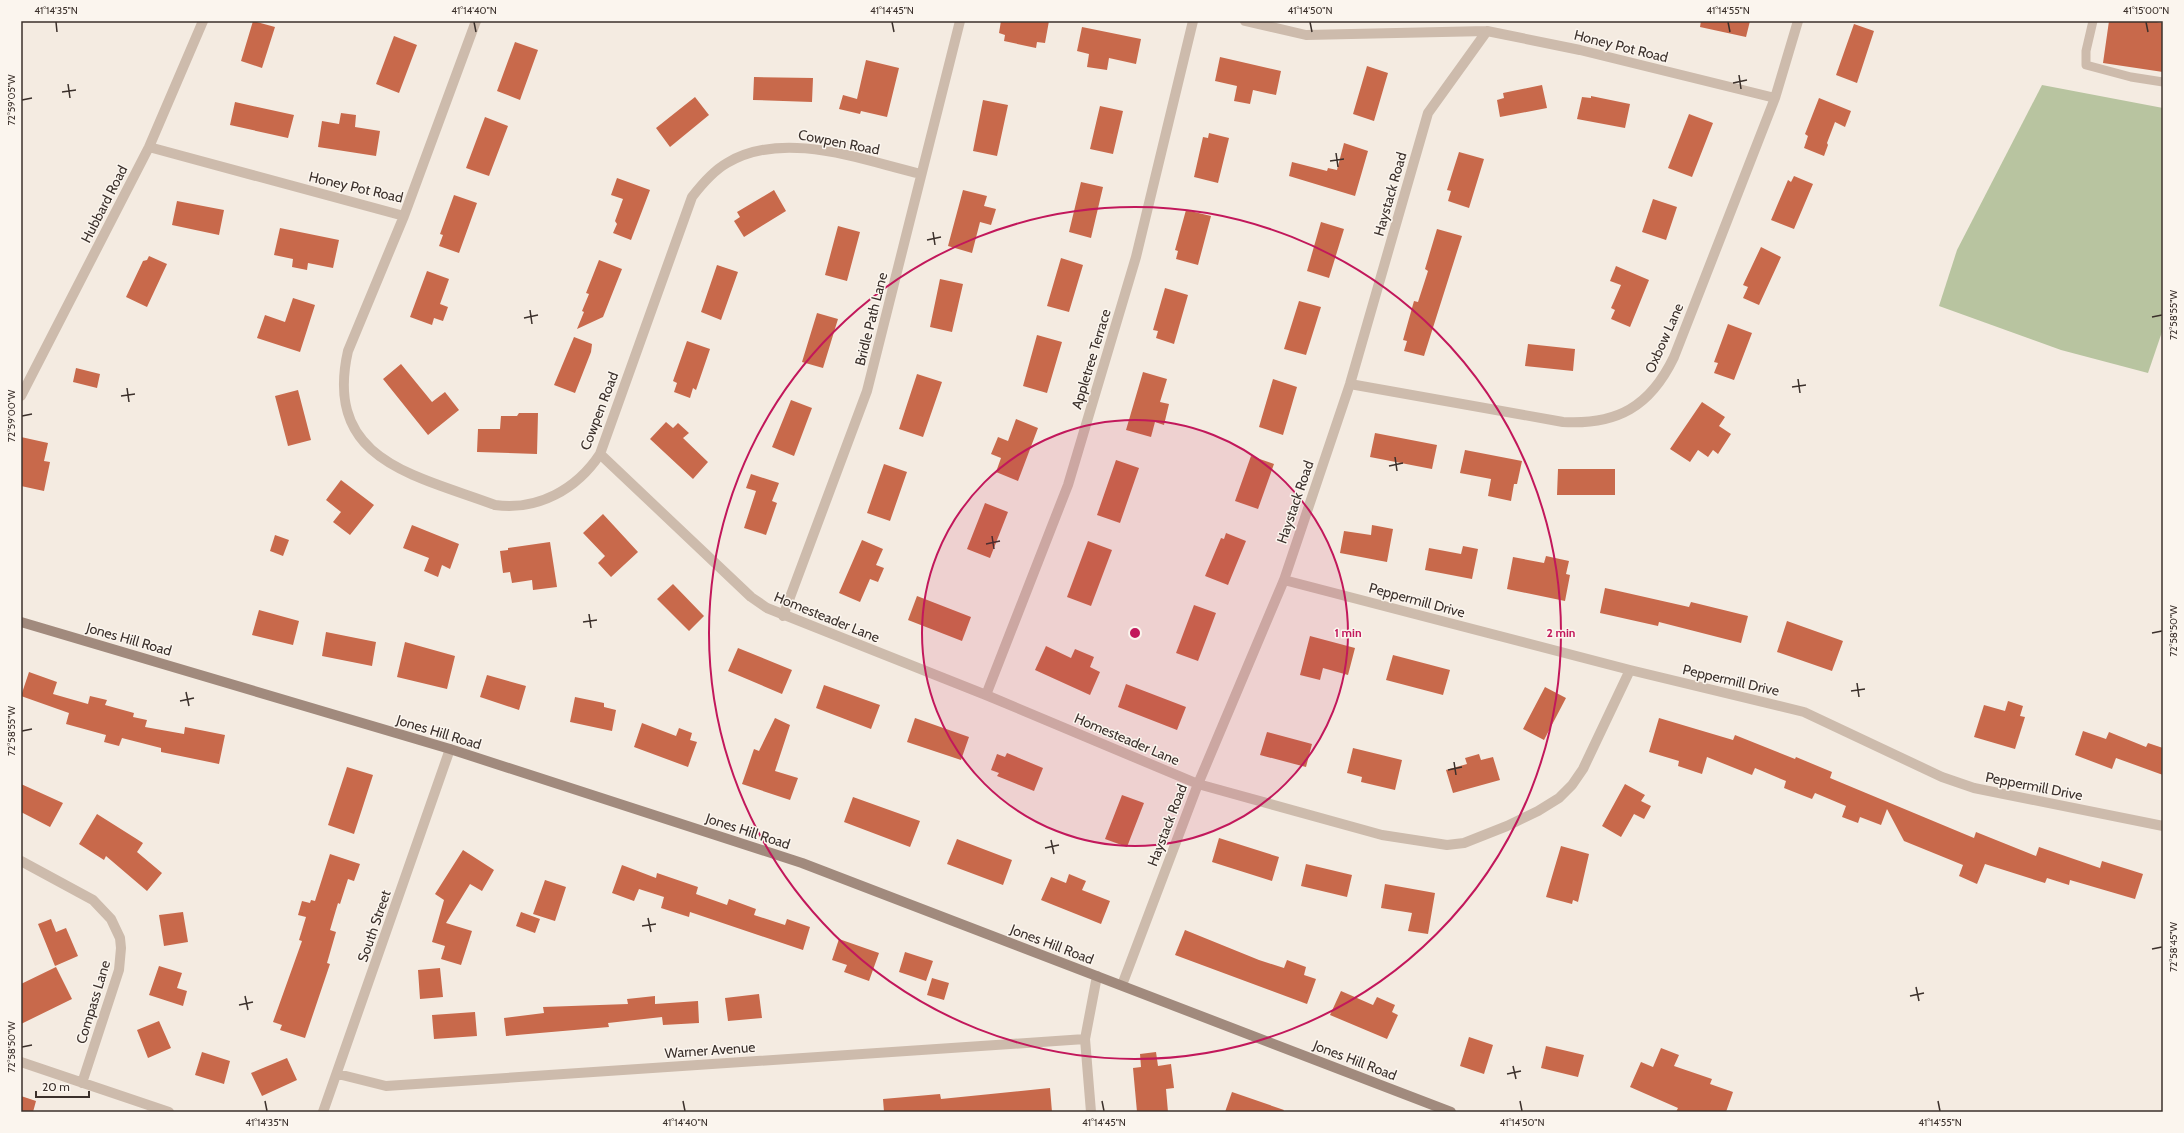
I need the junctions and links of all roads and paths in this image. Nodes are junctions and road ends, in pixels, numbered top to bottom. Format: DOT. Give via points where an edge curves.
graph roads {
  1 [pos="203,21"];
  2 [pos="476,21"];
  3 [pos="960,21"];
  4 [pos="1193,21"];
  5 [pos="1245,21"];
  6 [pos="1798,21"];
  7 [pos="2093,21"];
  8 [pos="1487,31"];
  9 [pos="2163,82"];
  10 [pos="1775,98"];
  11 [pos="149,147"];
  12 [pos="921,174"];
  13 [pos="404,216"];
  14 [pos="1350,384"];
  15 [pos="21,396"];
  16 [pos="600,454"];
  17 [pos="1284,580"];
  18 [pos="783,616"];
  19 [pos="21,622"];
  20 [pos="1630,670"];
  21 [pos="986,695"];
  22 [pos="450,749"];
  23 [pos="1198,784"];
  24 [pos="2163,826"];
  25 [pos="21,861"];
  26 [pos="1097,976"];
  27 [pos="1122,985"];
  28 [pos="1085,1039"];
  29 [pos="21,1062"];
  30 [pos="338,1074"];
  31 [pos="82,1083"];
  32 [pos="169,1112"];
  33 [pos="323,1112"];
  34 [pos="1091,1112"];
  35 [pos="1451,1112"];
  1 -- 11 [label="street, Hubbard Road"];
  2 -- 13 [label="street, Honey Pot Road"];
  3 -- 12 [label="street, Bridle Path Lane"];
  4 -- 21 [label="street, Appletree Terrace" via="1136,257 1068,485"];
  5 -- 8 [label="street, Honey Pot Road" via="1306,35"];
  6 -- 10 [label="street, Oxbow Lane"];
  7 -- 9 [label="lane" via="2086,50 2086,65 2131,77"];
  8 -- 10 [label="street, Honey Pot Road" via="1580,50"];
  8 -- 14 [label="street, Haystack Road" via="1428,112"];
  10 -- 14 [label="street, Oxbow Lane" via="1674,357 1656,388 1634,408 1606,420 1563,422"];
  11 -- 13 [label="street, Honey Pot Road"];
  11 -- 15 [label="street, Hubbard Road"];
  12 -- 16 [label="street, Cowpen Road" via="810,148 788,147 766,148 745,154 726,163 709,177 692,196 682,220"];
  12 -- 18 [label="street, Bridle Path Lane" via="867,391"];
  13 -- 16 [label="street, Cowpen Road" via="348,351 343,374 343,395 347,415 358,435 372,452 396,469 495,505 510,507 545,499 562,492 589,470"];
  14 -- 17 [label="street, Haystack Road"];
  16 -- 18 [label="street, Homesteader Lane" via="751,597"];
  17 -- 20 [label="street, Peppermill Drive"];
  17 -- 23 [label="street, Haystack Road"];
  18 -- 21 [label="street, Homesteader Lane"];
  19 -- 22 [label="main road, Jones Hill Road"];
  20 -- 23 [label="street, Homesteader Lane" via="1583,769 1572,785 1559,798 1538,811 1464,843 1447,845 1382,835"];
  20 -- 24 [label="street, Peppermill Drive" via="1804,712 1942,777 1974,788"];
  21 -- 23 [label="street, Homesteader Lane"];
  22 -- 26 [label="main road, Jones Hill Road" via="802,863"];
  22 -- 30 [label="street, South Street"];
  23 -- 27 [label="street, Haystack Road"];
  25 -- 31 [label="street, Compass Lane" via="93,900 111,919 120,938 122,948 119,970"];
  26 -- 27 [label="main road, Jones Hill Road"];
  26 -- 28 [label="street"];
  27 -- 35 [label="main road, Jones Hill Road"];
  28 -- 30 [label="street, Warner Avenue" via="386,1086"];
  28 -- 34 [label="street"];
  29 -- 31 [label="street"];
  30 -- 33 [label="street, South Street"];
  31 -- 32 [label="street"];
}
